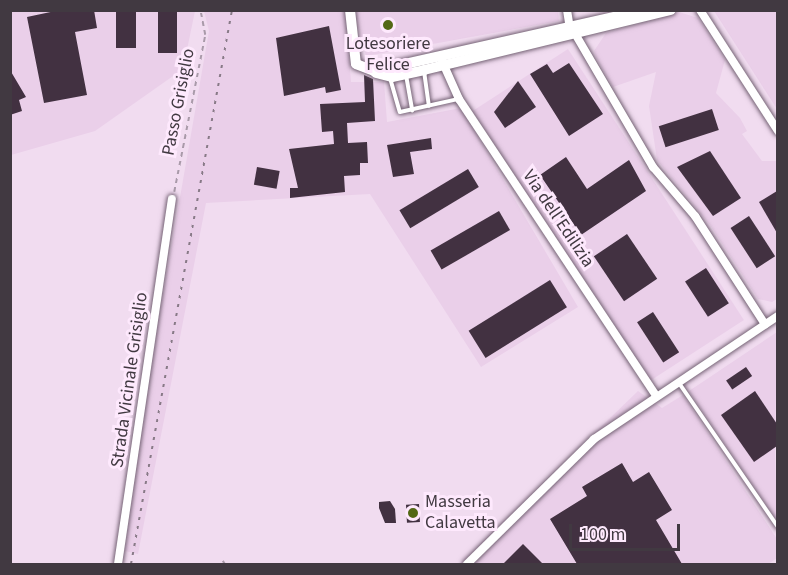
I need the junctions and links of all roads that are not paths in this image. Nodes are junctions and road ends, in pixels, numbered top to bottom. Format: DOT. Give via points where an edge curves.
graph roads {
  1 [pos="350,10"];
  2 [pos="567,10"];
  3 [pos="644,10"];
  4 [pos="671,10"];
  5 [pos="700,10"];
  6 [pos="574,33"];
  7 [pos="442,62"];
  8 [pos="424,70"];
  9 [pos="374,71"];
  10 [pos="406,74"];
  11 [pos="389,77"];
  12 [pos="459,99"];
  13 [pos="429,106"];
  14 [pos="412,110"];
  15 [pos="777,131"];
  16 [pos="172,199"];
  17 [pos="777,316"];
  18 [pos="765,324"];
  19 [pos="677,380"];
  20 [pos="655,394"];
  21 [pos="777,527"];
  22 [pos="118,564"];
  23 [pos="466,564"];
  1 -- 9 [label="street" via="356,64"];
  2 -- 6 [label="street"];
  3 -- 6 [label="street"];
  4 -- 6 [label="street"];
  5 -- 15 [label="street"];
  6 -- 7 [label="street"];
  6 -- 18 [label="street" via="653,167 695,216"];
  7 -- 8 [label="street"];
  7 -- 9 [label="street"];
  7 -- 12 [label="street, Via dell'Edilizia"];
  8 -- 10 [label="street"];
  8 -- 13 [label="lane"];
  9 -- 11 [label="street"];
  10 -- 11 [label="street"];
  10 -- 14 [label="lane"];
  11 -- 14 [label="lane" via="395,110"];
  12 -- 13 [label="lane"];
  12 -- 20 [label="street, Via dell'Edilizia"];
  13 -- 14 [label="lane"];
  16 -- 22 [label="street, Strada Vicinale Grisiglio"];
  17 -- 18 [label="street"];
  18 -- 19 [label="street"];
  19 -- 20 [label="street"];
  19 -- 21 [label="lane"];
  20 -- 23 [label="street" via="594,439"];
}
